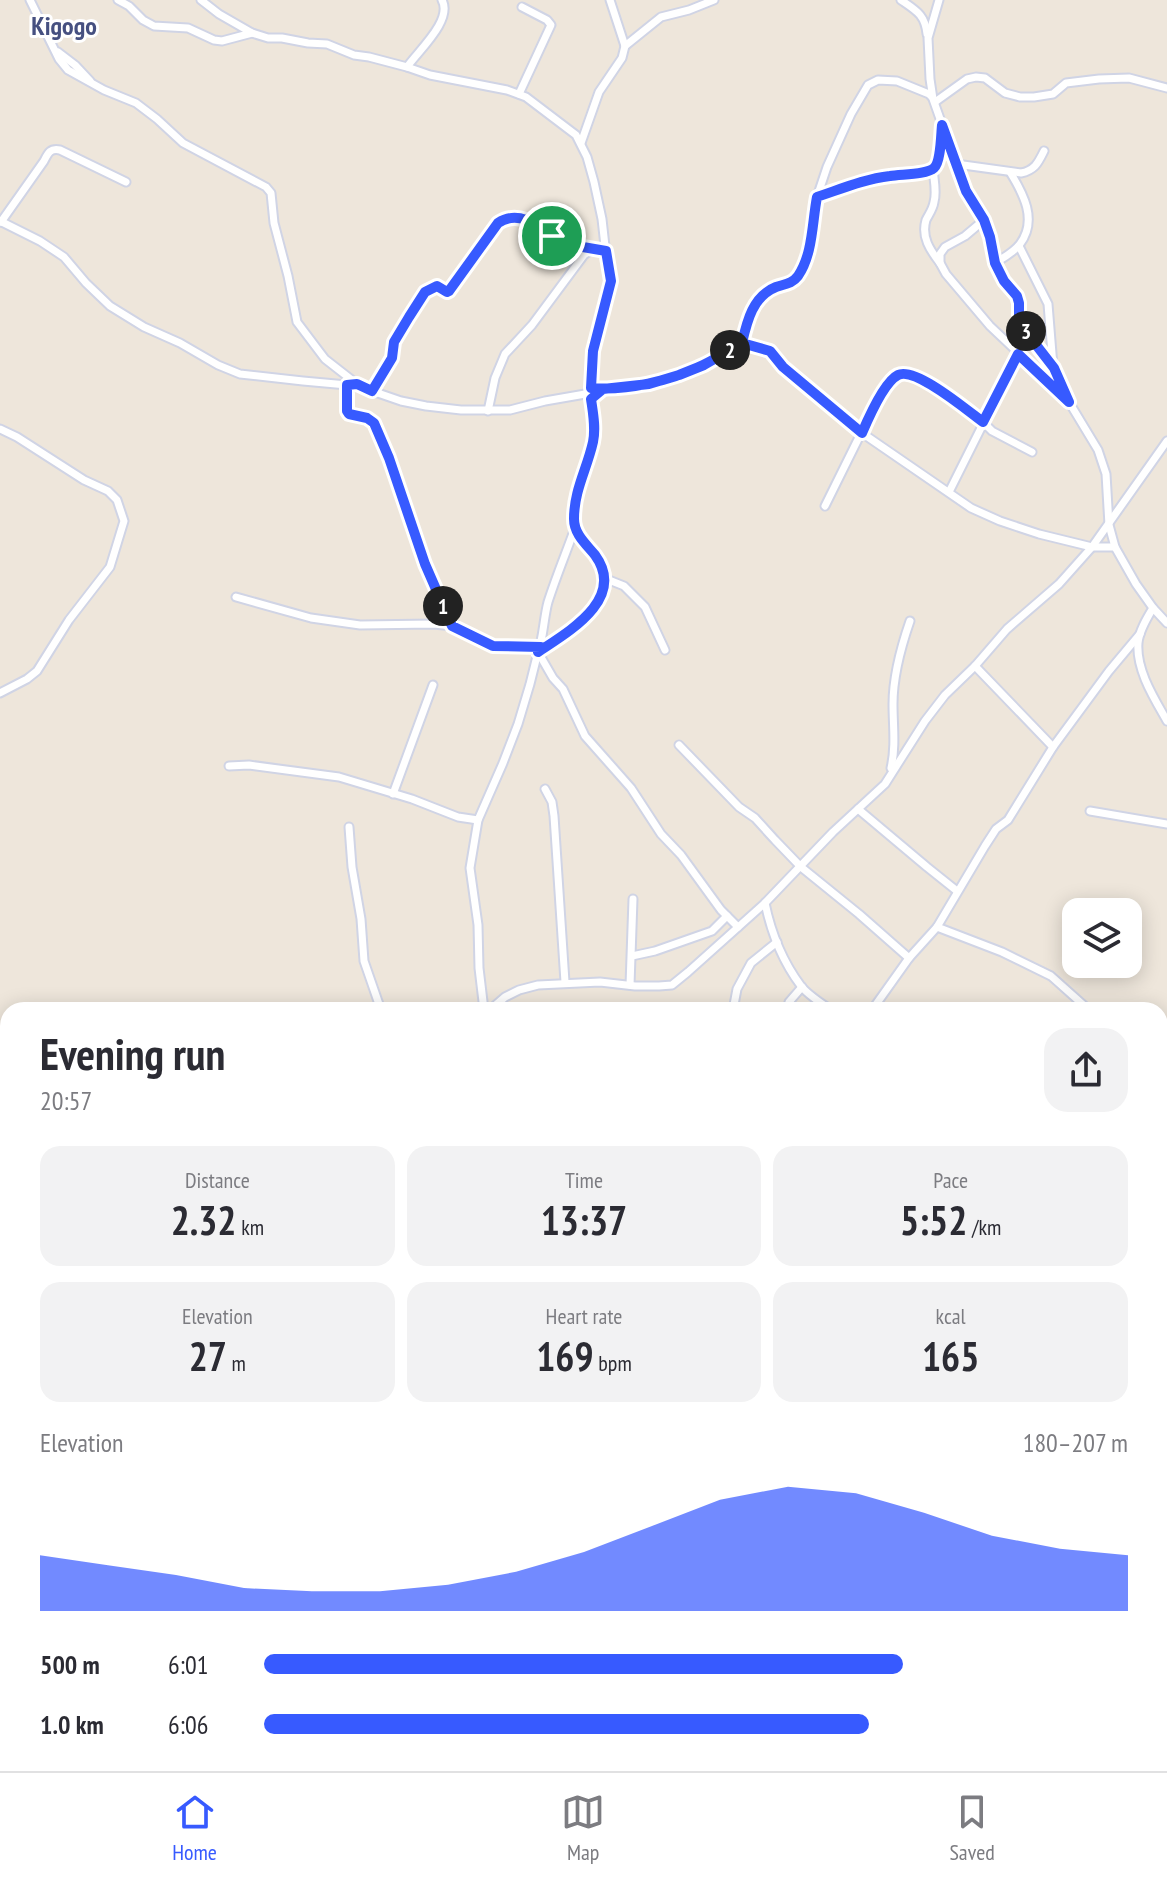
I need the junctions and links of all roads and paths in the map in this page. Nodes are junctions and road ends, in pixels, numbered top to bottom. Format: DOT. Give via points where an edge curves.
graph roads {
  1 [pos="30,0"];
  2 [pos="118,0"];
  3 [pos="201,0"];
  4 [pos="442,0"];
  5 [pos="610,0"];
  6 [pos="714,0"];
  7 [pos="901,0"];
  8 [pos="939,0"];
  9 [pos="522,7"];
  10 [pos="252,33"];
  11 [pos="928,38"];
  12 [pos="625,46"];
  13 [pos="407,67"];
  14 [pos="1167,88"];
  15 [pos="519,94"];
  16 [pos="934,100"];
  17 [pos="942,125"];
  18 [pos="581,143"];
  19 [pos="1044,151"];
  20 [pos="956,164"];
  21 [pos="933,169"];
  22 [pos="1010,172"];
  23 [pos="126,182"];
  24 [pos="817,197"];
  25 [pos="984,220"];
  26 [pos="0,222"];
  27 [pos="1019,246"];
  28 [pos="591,250"];
  29 [pos="606,251"];
  30 [pos="940,263"];
  31 [pos="995,263"];
  32 [pos="742,343"];
  33 [pos="1018,354"];
  34 [pos="1054,368"];
  35 [pos="357,384"];
  36 [pos="347,385"];
  37 [pos="372,391"];
  38 [pos="591,394"];
  39 [pos="1069,402"];
  40 [pos="488,411"];
  41 [pos="983,422"];
  42 [pos="0,429"];
  43 [pos="862,433"];
  44 [pos="1167,441"];
  45 [pos="1032,452"];
  46 [pos="949,492"];
  47 [pos="825,506"];
  48 [pos="1109,525"];
  49 [pos="575,528"];
  50 [pos="1092,547"];
  51 [pos="1115,547"];
  52 [pos="604,578"];
  53 [pos="236,597"];
  54 [pos="1153,608"];
  55 [pos="910,621"];
  56 [pos="1167,623"];
  57 [pos="452,626"];
  58 [pos="1140,634"];
  59 [pos="539,650"];
  60 [pos="665,650"];
  61 [pos="975,666"];
  62 [pos="433,685"];
  63 [pos="0,693"];
  64 [pos="1167,721"];
  65 [pos="679,745"];
  66 [pos="1053,747"];
  67 [pos="229,766"];
  68 [pos="890,773"];
  69 [pos="545,789"];
  70 [pos="393,794"];
  71 [pos="858,809"];
  72 [pos="1090,811"];
  73 [pos="478,820"];
  74 [pos="1167,824"];
  75 [pos="349,827"];
  76 [pos="801,867"];
  77 [pos="957,891"];
  78 [pos="633,899"];
  79 [pos="765,903"];
  80 [pos="727,916"];
  81 [pos="738,927"];
  82 [pos="937,927"];
  83 [pos="777,942"];
  84 [pos="632,956"];
  85 [pos="909,958"];
  86 [pos="565,982"];
  87 [pos="630,985"];
  88 [pos="802,987"];
  89 [pos="378,1002"];
  90 [pos="485,1002"];
  91 [pos="498,1002"];
  92 [pos="735,1002"];
  93 [pos="789,1002"];
  94 [pos="821,1002"];
  95 [pos="878,1002"];
  96 [pos="1080,1002"];
  1 -- 35 [label="street" via="68,70 136,103 183,143 266,187 297,322 325,359"];
  2 -- 10 [label="street" via="154,26 188,28 222,41"];
  3 -- 10 [label="street"];
  4 -- 13 [label="street" via="441,22"];
  5 -- 12 [label="street"];
  6 -- 12 [label="street" via="661,17"];
  7 -- 11 [label="street" via="924,18"];
  8 -- 11 [label="street"];
  9 -- 15 [label="street" via="551,25"];
  10 -- 13 [label="street" via="327,44"];
  11 -- 16 [label="street"];
  12 -- 18 [label="street" via="599,92"];
  13 -- 15 [label="street"];
  14 -- 16 [label="street" via="1129,78 1099,79 1066,83 1053,94 1020,97 976,77"];
  15 -- 18 [label="street"];
  16 -- 17 [label="street"];
  16 -- 24 [label="street" via="897,81 868,85"];
  17 -- 20 [label="street"];
  17 -- 21 [label="street"];
  18 -- 29 [label="street"];
  19 -- 22 [label="street" via="1029,171"];
  20 -- 22 [label="street"];
  20 -- 25 [label="street"];
  21 -- 24 [label="street" via="877,177"];
  21 -- 30 [label="street" via="936,195 925,239"];
  22 -- 27 [label="street" via="1027,206 1027,227"];
  23 -- 26 [label="street" via="53,149"];
  24 -- 32 [label="street" via="800,271 791,283 761,296"];
  25 -- 30 [label="street" via="945,247"];
  25 -- 31 [label="street"];
  26 -- 36 [label="street" via="64,257 110,306 218,365 252,376"];
  27 -- 31 [label="street"];
  27 -- 34 [label="street" via="1048,304"];
  28 -- 29 [label="street"];
  28 -- 37 [label="street" via="524,219 498,223 449,291 437,286 425,292"];
  28 -- 40 [label="street" via="505,354"];
  29 -- 38 [label="street" via="611,281 593,351"];
  30 -- 33 [label="street"];
  31 -- 34 [label="street" via="1017,296 1023,328"];
  32 -- 38 [label="street" via="679,375"];
  32 -- 43 [label="street" via="770,351"];
  33 -- 39 [label="street"];
  33 -- 41 [label="street"];
  34 -- 39 [label="street"];
  35 -- 36 [label="street"];
  35 -- 37 [label="street"];
  36 -- 57 [label="street" via="347,411 374,423"];
  37 -- 40 [label="street" via="426,406"];
  38 -- 40 [label="street"];
  38 -- 49 [label="street" via="593,440 577,487"];
  39 -- 48 [label="street" via="1106,474"];
  41 -- 43 [label="street" via="908,373 897,375 885,389"];
  41 -- 45 [label="street"];
  41 -- 46 [label="street"];
  42 -- 63 [label="street" via="108,491 124,521 110,567 37,671"];
  43 -- 46 [label="street"];
  43 -- 47 [label="street"];
  44 -- 48 [label="street"];
  46 -- 50 [label="street" via="1000,521"];
  48 -- 50 [label="street"];
  48 -- 51 [label="street"];
  49 -- 52 [label="street"];
  49 -- 59 [label="street" via="548,602"];
  50 -- 51 [label="street"];
  50 -- 61 [label="street"];
  51 -- 54 [label="street"];
  52 -- 59 [label="street" via="603,592 590,613"];
  52 -- 60 [label="street" via="624,586 645,607"];
  53 -- 57 [label="street" via="360,625"];
  54 -- 56 [label="street"];
  54 -- 58 [label="street"];
  55 -- 68 [label="street" via="897,669"];
  57 -- 59 [label="street" via="493,646"];
  58 -- 64 [label="street" via="1144,674"];
  58 -- 66 [label="street"];
  59 -- 73 [label="street" via="518,724"];
  59 -- 80 [label="street" via="585,736"];
  61 -- 66 [label="street"];
  61 -- 68 [label="street" via="945,695"];
  62 -- 70 [label="street"];
  65 -- 76 [label="street"];
  66 -- 77 [label="street"];
  67 -- 70 [label="street" via="339,777"];
  68 -- 71 [label="street"];
  69 -- 86 [label="street" via="554,816"];
  70 -- 73 [label="street"];
  71 -- 76 [label="street"];
  71 -- 77 [label="street"];
  72 -- 74 [label="street"];
  73 -- 90 [label="street" via="470,868"];
  75 -- 89 [label="street" via="364,961"];
  76 -- 79 [label="street"];
  76 -- 85 [label="street"];
  77 -- 82 [label="street"];
  78 -- 84 [label="street"];
  79 -- 81 [label="street"];
  79 -- 83 [label="street"];
  80 -- 81 [label="street"];
  80 -- 84 [label="street" via="712,931"];
  81 -- 87 [label="street" via="672,985"];
  82 -- 85 [label="street"];
  82 -- 96 [label="street" via="1051,976"];
  83 -- 88 [label="street"];
  83 -- 92 [label="street" via="751,963"];
  84 -- 87 [label="street"];
  85 -- 95 [label="street"];
  86 -- 87 [label="street"];
  86 -- 91 [label="street" via="519,990"];
  88 -- 93 [label="street"];
  88 -- 94 [label="street"];
}
